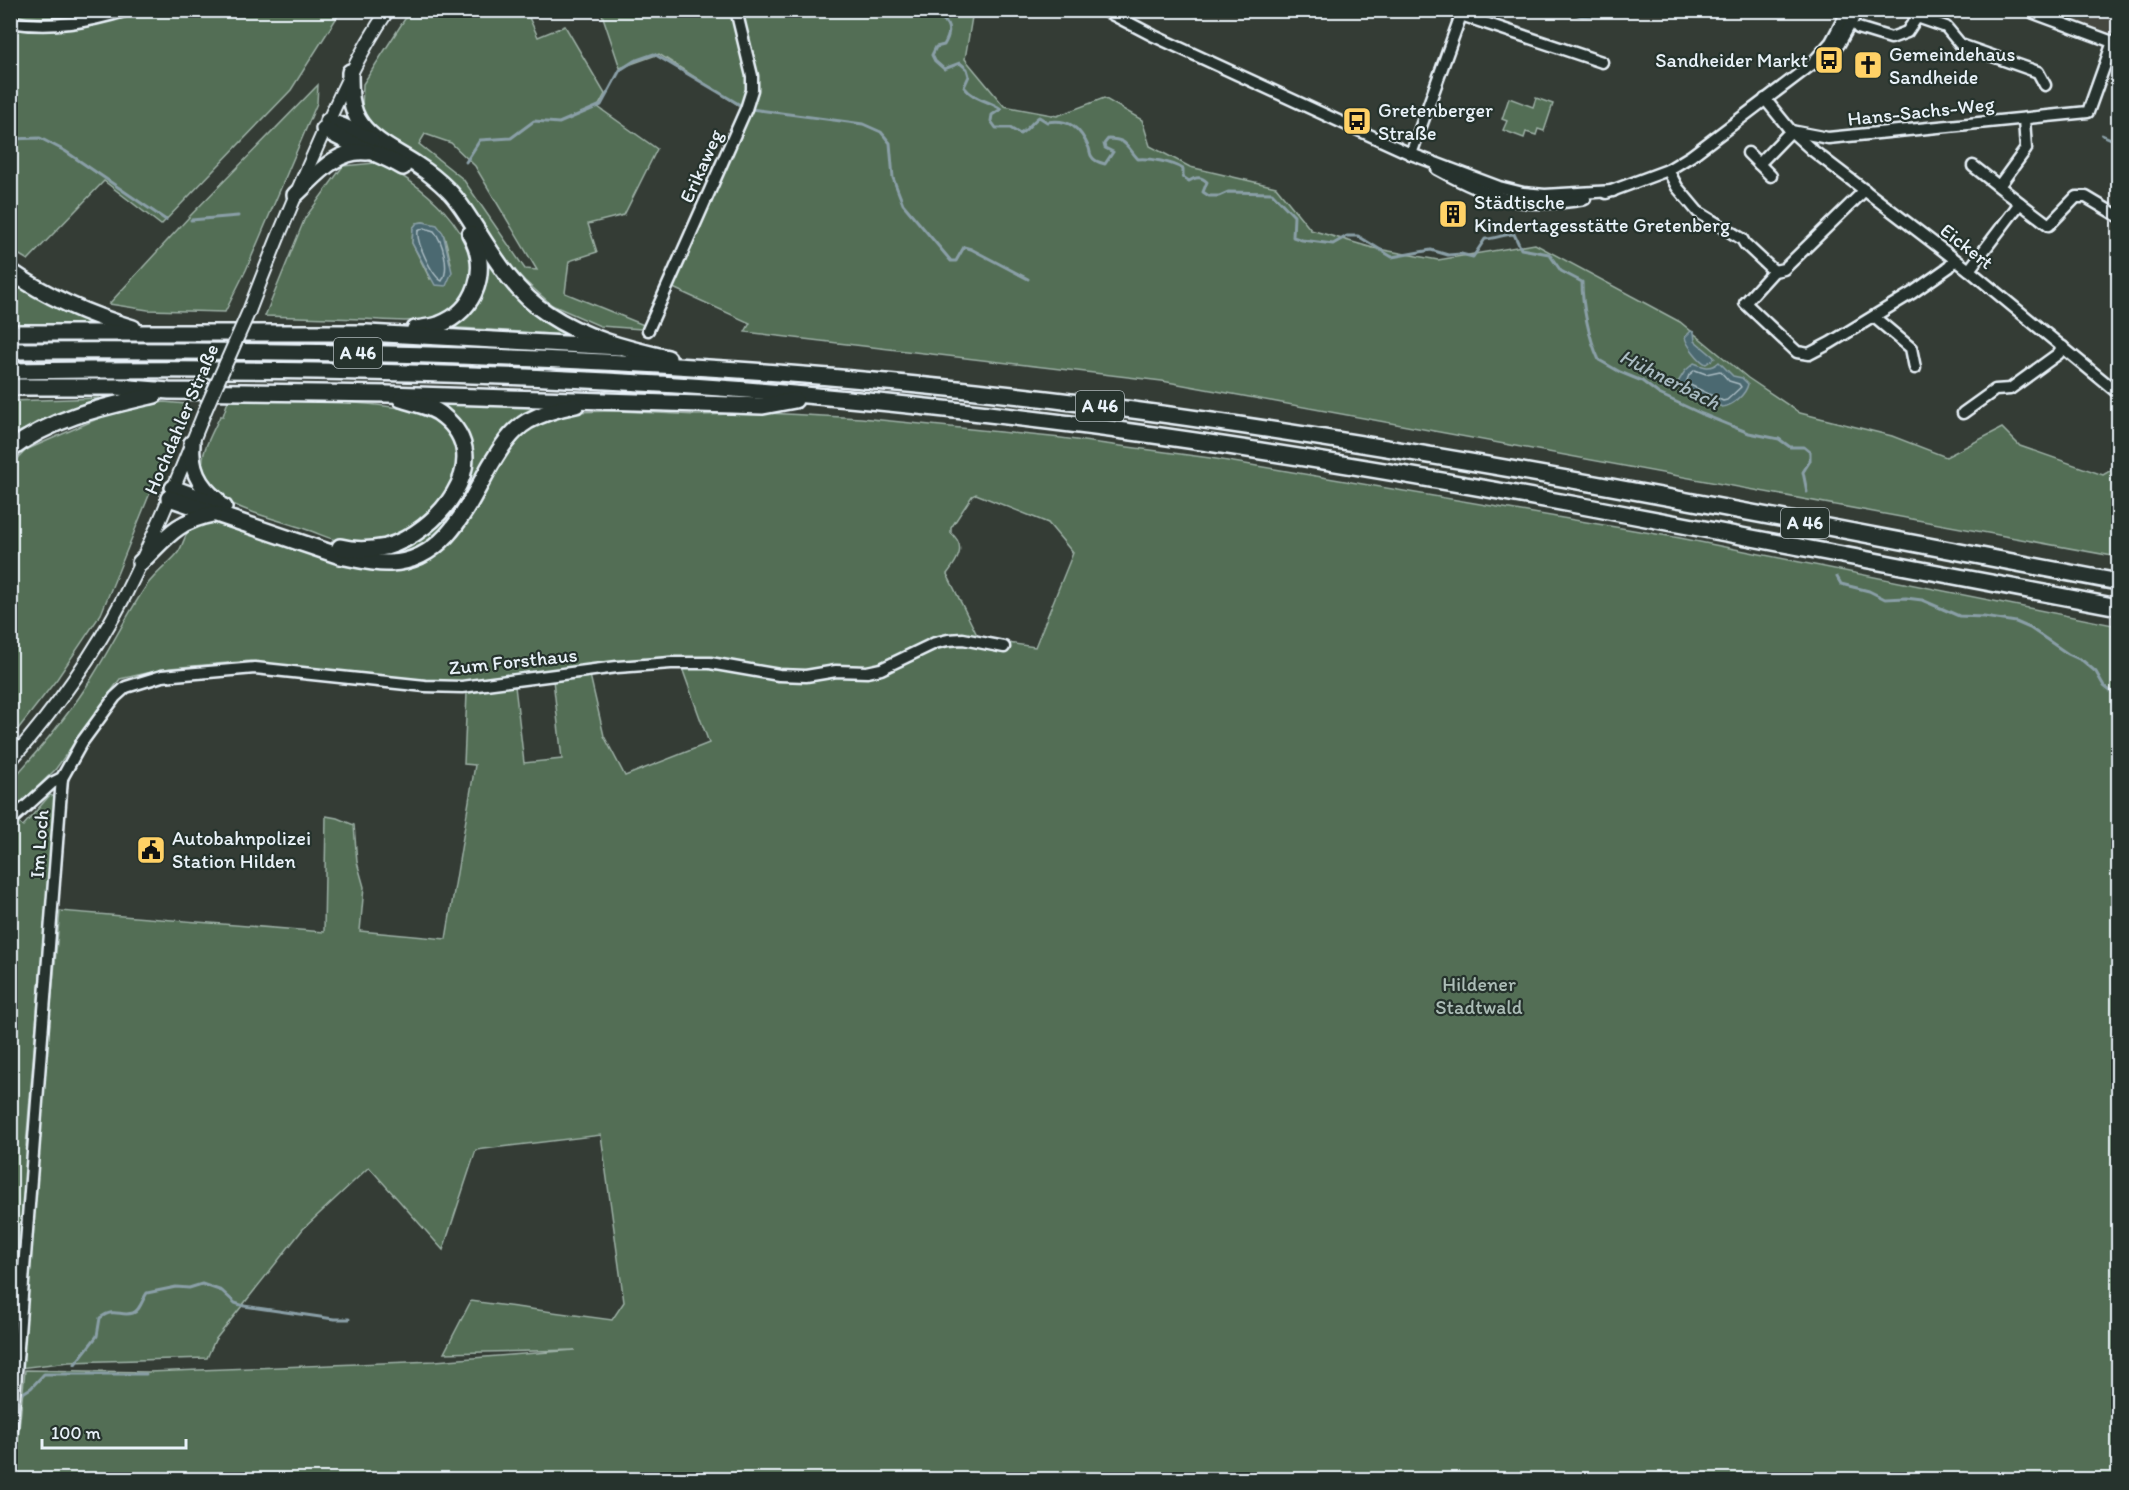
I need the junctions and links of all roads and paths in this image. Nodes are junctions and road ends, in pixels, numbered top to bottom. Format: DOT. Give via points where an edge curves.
graph roads {
  1 [pos="128,10"];
  2 [pos="388,10"];
  3 [pos="735,10"];
  4 [pos="1104,10"];
  5 [pos="1848,10"];
  6 [pos="1858,10"];
  7 [pos="2032,10"];
  8 [pos="10,22"];
  9 [pos="1858,27"];
  10 [pos="2116,43"];
  11 [pos="1602,62"];
  12 [pos="1811,65"];
  13 [pos="351,72"];
  14 [pos="2045,85"];
  15 [pos="1766,99"];
  16 [pos="2024,119"];
  17 [pos="326,125"];
  18 [pos="1791,131"];
  19 [pos="395,152"];
  20 [pos="378,153"];
  21 [pos="1748,153"];
  22 [pos="1411,154"];
  23 [pos="1759,164"];
  24 [pos="1972,166"];
  25 [pos="1668,170"];
  26 [pos="1772,176"];
  27 [pos="1999,186"];
  28 [pos="1865,190"];
  29 [pos="295,195"];
  30 [pos="2020,203"];
  31 [pos="2118,216"];
  32 [pos="1955,260"];
  33 [pos="1969,270"];
  34 [pos="10,271"];
  35 [pos="1774,271"];
  36 [pos="1874,317"];
  37 [pos="648,330"];
  38 [pos="10,333"];
  39 [pos="147,333"];
  40 [pos="392,333"];
  41 [pos="619,347"];
  42 [pos="2063,347"];
  43 [pos="10,351"];
  44 [pos="706,367"];
  45 [pos="1915,368"];
  46 [pos="10,371"];
  47 [pos="344,371"];
  48 [pos="10,387"];
  49 [pos="118,387"];
  50 [pos="169,392"];
  51 [pos="2118,393"];
  52 [pos="387,394"];
  53 [pos="816,397"];
  54 [pos="601,400"];
  55 [pos="1963,413"];
  56 [pos="192,443"];
  57 [pos="10,450"];
  58 [pos="171,493"];
  59 [pos="220,511"];
  60 [pos="140,563"];
  61 [pos="2118,582"];
  62 [pos="2118,607"];
  63 [pos="1004,647"];
  64 [pos="10,761"];
  65 [pos="62,778"];
  66 [pos="10,821"];
  67 [pos="10,1450"];
  1 -- 8 [label="street" via="68,25"];
  2 -- 13 [label="main road, Hochdahler Straße"];
  3 -- 37 [label="street, Erikaweg" via="752,90"];
  4 -- 22 [label="street"];
  5 -- 12 [label="street" via="1831,42"];
  6 -- 12 [label="street" via="1829,56"];
  7 -- 10 [label="street"];
  9 -- 14 [label="street" via="1891,38 1907,32 1917,17 1946,27 1961,45 2038,72"];
  10 -- 16 [label="street, Hans-Sachs-Weg" via="2088,112"];
  11 -- 22 [label="street" via="1461,15"];
  12 -- 15 [label="street"];
  13 -- 17 [label="main road, Hochdahler Straße"];
  13 -- 19 [label="highway" via="350,93 357,118"];
  15 -- 18 [label="street, Eickert"];
  15 -- 25 [label="street"];
  16 -- 18 [label="street, Hans-Sachs-Weg" via="1828,138"];
  16 -- 27 [label="street" via="2026,149"];
  17 -- 19 [label="highway" via="342,126"];
  17 -- 20 [label="highway" via="338,138"];
  17 -- 29 [label="main road, Hochdahler Straße"];
  18 -- 23 [label="street"];
  18 -- 28 [label="street, Eickert"];
  19 -- 41 [label="highway" via="451,193 507,275 535,304 566,325"];
  20 -- 29 [label="highway" via="348,153"];
  20 -- 40 [label="highway" via="422,179 451,207 473,239 480,264 479,281 465,307 439,325"];
  21 -- 23 [label="street"];
  22 -- 25 [label="street" via="1472,187 1521,203 1563,203 1596,197"];
  23 -- 26 [label="street"];
  24 -- 27 [label="street"];
  25 -- 35 [label="street" via="1698,212 1742,239"];
  27 -- 30 [label="street"];
  28 -- 32 [label="street, Eickert"];
  28 -- 35 [label="street" via="1784,269"];
  29 -- 56 [label="main road, Hochdahler Straße, bridge"];
  30 -- 31 [label="street" via="2049,225 2076,197 2086,196"];
  30 -- 33 [label="street"];
  32 -- 33 [label="street, Eickert"];
  32 -- 36 [label="street"];
  33 -- 42 [label="street, Eickert"];
  34 -- 39 [label="highway" via="77,309"];
  35 -- 36 [label="street" via="1745,303 1797,352 1809,354"];
  36 -- 45 [label="street" via="1911,348"];
  38 -- 39 [label="highway"];
  39 -- 40 [label="highway"];
  40 -- 41 [label="highway"];
  41 -- 44 [label="highway"];
  42 -- 51 [label="street, Eickert"];
  42 -- 55 [label="street" via="2010,388 1995,390"];
  43 -- 44 [label="highway, A 46" via="350,353"];
  44 -- 61 [label="highway, A 46" via="1085,403 1294,433"];
  46 -- 47 [label="highway, A 46"];
  47 -- 49 [label="highway" via="297,384"];
  47 -- 53 [label="highway, A 46" via="642,383"];
  48 -- 49 [label="highway"];
  49 -- 50 [label="highway"];
  50 -- 52 [label="highway"];
  50 -- 57 [label="highway" via="73,415 43,428"];
  52 -- 54 [label="highway"];
  52 -- 59 [label="highway" via="442,415 463,444 464,473 458,489 421,529 386,547 348,549"];
  53 -- 54 [label="highway" via="763,406"];
  53 -- 62 [label="highway, A 46" via="1084,426 1313,458"];
  54 -- 59 [label="highway" via="543,414 527,422 501,447 455,527 442,542 410,560 390,563 349,558"];
  56 -- 58 [label="main road, Hochdahler Straße"];
  56 -- 59 [label="highway" via="195,476"];
  58 -- 59 [label="highway"];
  58 -- 60 [label="main road, Hochdahler Straße"];
  59 -- 60 [label="highway" via="184,522"];
  60 -- 64 [label="main road, Hochdahler Straße" via="66,693"];
  63 -- 65 [label="street, Zum Forsthaus" via="948,640 881,669 806,676 710,663 671,663 462,687 255,668 162,676 126,687 115,697"];
  65 -- 66 [label="street, Zum Forsthaus"];
  65 -- 67 [label="street, Im Loch"];
}
